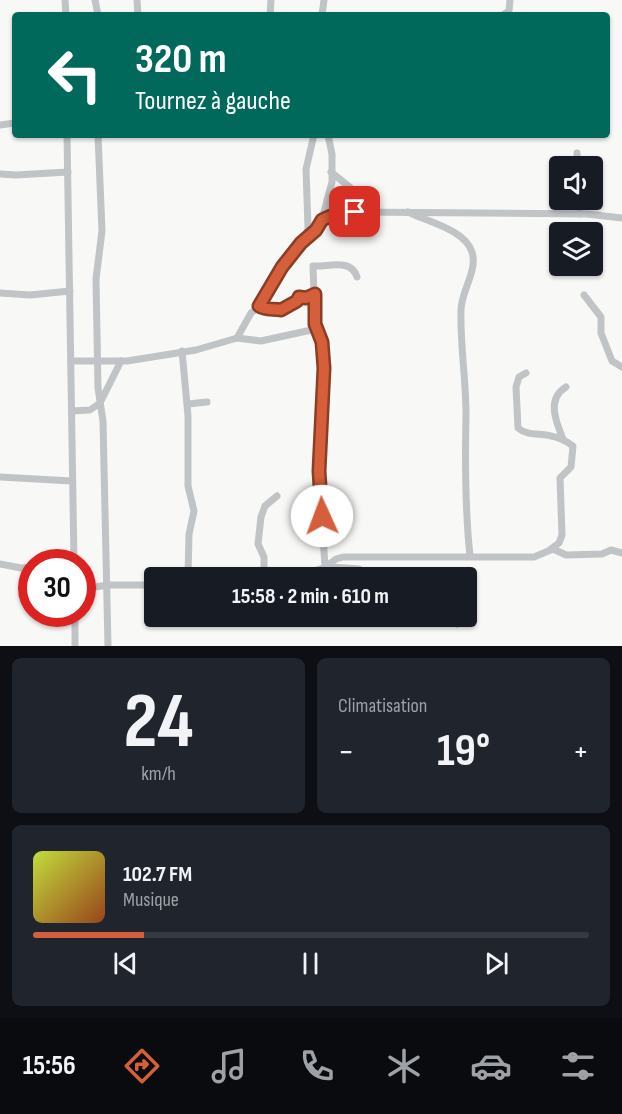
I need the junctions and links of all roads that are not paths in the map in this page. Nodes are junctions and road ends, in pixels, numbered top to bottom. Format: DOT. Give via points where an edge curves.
graph roads {
  1 [pos="67,138"];
  2 [pos="98,138"];
  3 [pos="313,138"];
  4 [pos="329,138"];
  5 [pos="68,172"];
  6 [pos="331,172"];
  7 [pos="0,174"];
  8 [pos="579,210"];
  9 [pos="363,212"];
  10 [pos="408,212"];
  11 [pos="579,214"];
  12 [pos="622,218"];
  13 [pos="322,220"];
  14 [pos="306,239"];
  15 [pos="357,277"];
  16 [pos="70,291"];
  17 [pos="0,293"];
  18 [pos="315,294"];
  19 [pos="584,295"];
  20 [pos="259,306"];
  21 [pos="316,330"];
  22 [pos="237,338"];
  23 [pos="182,351"];
  24 [pos="98,360"];
  25 [pos="71,361"];
  26 [pos="121,361"];
  27 [pos="622,367"];
  28 [pos="526,373"];
  29 [pos="566,387"];
  30 [pos="207,402"];
  31 [pos="100,403"];
  32 [pos="188,404"];
  33 [pos="72,411"];
  34 [pos="562,439"];
  35 [pos="0,477"];
  36 [pos="72,481"];
  37 [pos="277,496"];
  38 [pos="74,549"];
  39 [pos="551,549"];
  40 [pos="622,553"];
  41 [pos="470,556"];
  42 [pos="0,564"];
  43 [pos="18,567"];
  44 [pos="188,567"];
  45 [pos="263,567"];
  46 [pos="326,567"];
  47 [pos="108,585"];
  48 [pos="144,585"];
  49 [pos="96,587"];
  50 [pos="75,627"];
  51 [pos="75,646"];
  52 [pos="108,646"];
  1 -- 5 [label="street"];
  2 -- 24 [label="street" via="102,231 96,279"];
  3 -- 14 [label="street" via="306,169"];
  4 -- 6 [label="street"];
  5 -- 7 [label="street"];
  5 -- 16 [label="street"];
  6 -- 9 [label="street" via="360,197 365,206"];
  6 -- 13 [label="street" via="330,194"];
  8 -- 11 [label="street"];
  9 -- 10 [label="street"];
  9 -- 13 [label="street" via="335,214"];
  10 -- 11 [label="street"];
  10 -- 41 [label="street" via="461,236 472,253 473,267 460,309"];
  11 -- 12 [label="street"];
  13 -- 14 [label="street"];
  14 -- 20 [label="street" via="282,267"];
  15 -- 18 [label="street" via="347,264 313,266"];
  16 -- 17 [label="street"];
  16 -- 25 [label="street"];
  18 -- 20 [label="street" via="299,297 281,310"];
  18 -- 21 [label="street"];
  19 -- 27 [label="street" via="601,316 601,333 612,361"];
  20 -- 22 [label="street"];
  21 -- 22 [label="street" via="261,341"];
  21 -- 46 [label="street" via="322,342 324,368 319,471"];
  22 -- 23 [label="street"];
  23 -- 26 [label="street"];
  23 -- 32 [label="street"];
  24 -- 25 [label="street"];
  24 -- 26 [label="street"];
  24 -- 31 [label="street"];
  25 -- 33 [label="street"];
  26 -- 31 [label="street"];
  28 -- 34 [label="street" via="517,382 518,428"];
  29 -- 34 [label="street" via="556,396 553,410"];
  30 -- 32 [label="street"];
  31 -- 33 [label="street" via="90,410"];
  31 -- 47 [label="street"];
  32 -- 44 [label="street" via="188,486 194,511"];
  33 -- 36 [label="street"];
  34 -- 39 [label="street" via="574,449 571,467 560,476 562,535"];
  35 -- 36 [label="street"];
  36 -- 38 [label="street"];
  37 -- 45 [label="street" via="265,506 261,517 258,544 264,557"];
  39 -- 40 [label="street" via="566,555 611,550"];
  39 -- 41 [label="street" via="538,557"];
  41 -- 46 [label="street" via="344,557 336,558"];
  42 -- 43 [label="street"];
  47 -- 48 [label="street"];
  47 -- 49 [label="street"];
  47 -- 52 [label="street"];
  50 -- 51 [label="street"];
}
